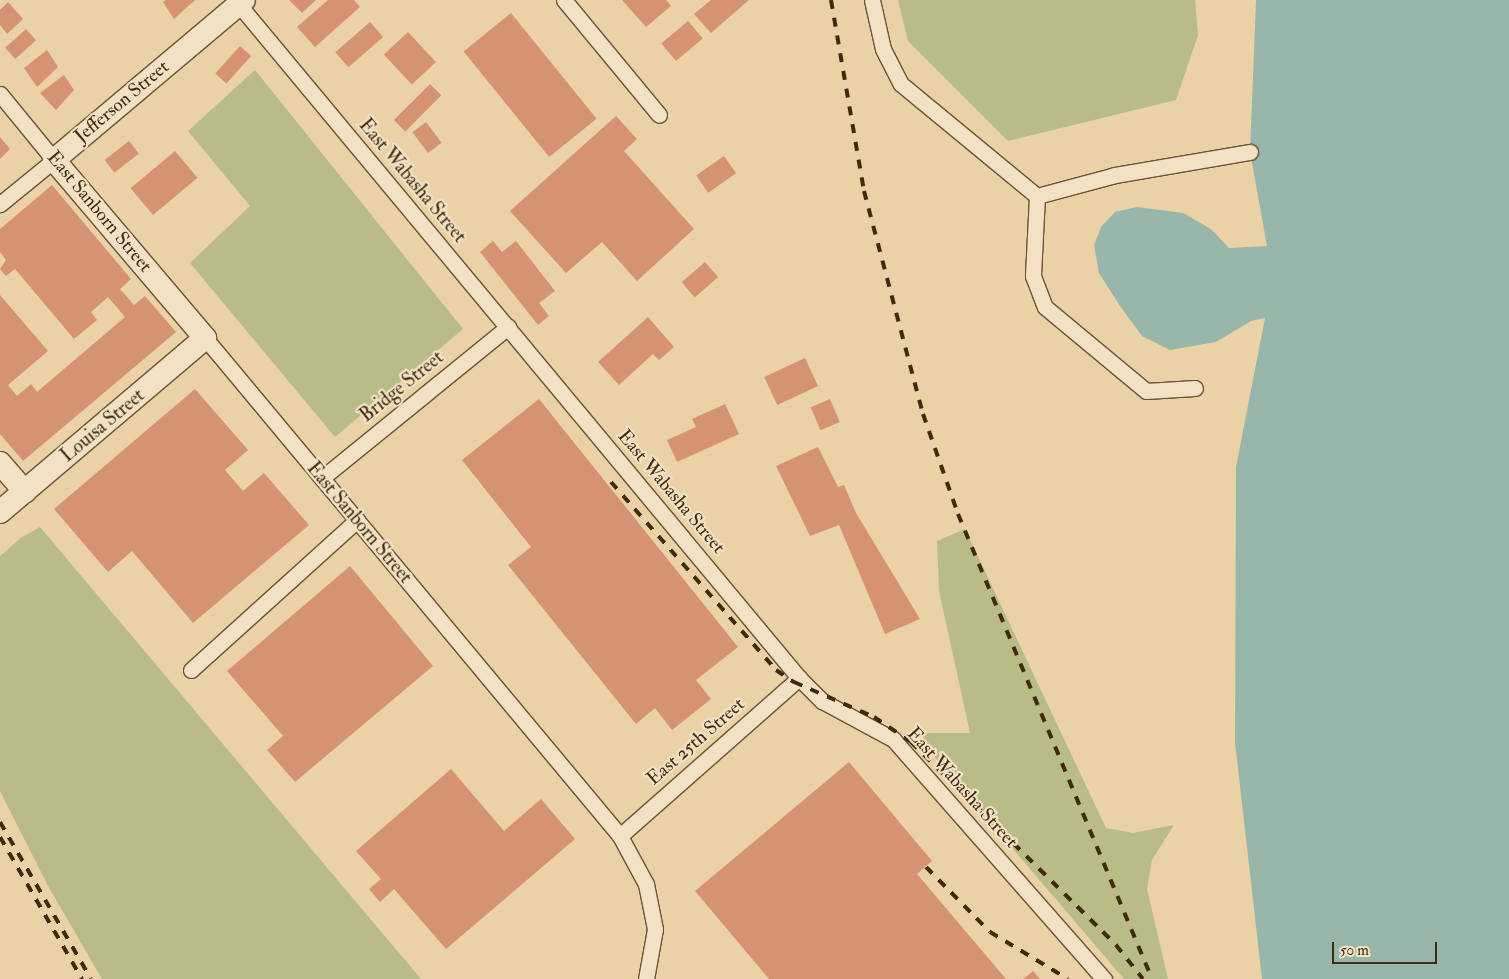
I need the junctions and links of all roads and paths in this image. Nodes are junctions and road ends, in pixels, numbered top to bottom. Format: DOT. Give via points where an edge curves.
graph roads {
  1 [pos="564,0"];
  2 [pos="872,0"];
  3 [pos="239,2"];
  4 [pos="0,94"];
  5 [pos="660,115"];
  6 [pos="1250,152"];
  7 [pos="54,160"];
  8 [pos="1037,196"];
  9 [pos="0,204"];
  10 [pos="508,327"];
  11 [pos="206,338"];
  12 [pos="1195,388"];
  13 [pos="0,462"];
  14 [pos="322,478"];
  15 [pos="25,492"];
  16 [pos="0,512"];
  17 [pos="357,520"];
  18 [pos="190,670"];
  19 [pos="799,678"];
  20 [pos="620,836"];
  21 [pos="646,979"];
  22 [pos="1104,979"];
  1 -- 5 [label="street"];
  2 -- 8 [label="street" via="883,49 901,84"];
  3 -- 7 [label="street, Jefferson Street"];
  3 -- 10 [label="street, East Wabasha Street"];
  4 -- 7 [label="street, East Sanborn Street"];
  6 -- 8 [label="street" via="1115,175"];
  7 -- 9 [label="street, Jefferson Street"];
  7 -- 11 [label="street, East Sanborn Street"];
  8 -- 12 [label="street" via="1033,276 1045,307 1146,392"];
  10 -- 14 [label="street, Bridge Street"];
  10 -- 19 [label="street, East Wabasha Street"];
  11 -- 14 [label="street, East Sanborn Street"];
  11 -- 15 [label="street, Louisa Street"];
  13 -- 15 [label="street"];
  14 -- 17 [label="street, East Sanborn Street"];
  15 -- 16 [label="street, Louisa Street"];
  17 -- 18 [label="street"];
  17 -- 20 [label="street, East Sanborn Street"];
  19 -- 20 [label="street, East 25th Street"];
  19 -- 22 [label="street, East Wabasha Street" via="822,701 893,738"];
  20 -- 21 [label="street, East Sanborn Street" via="646,884 655,929"];
}
